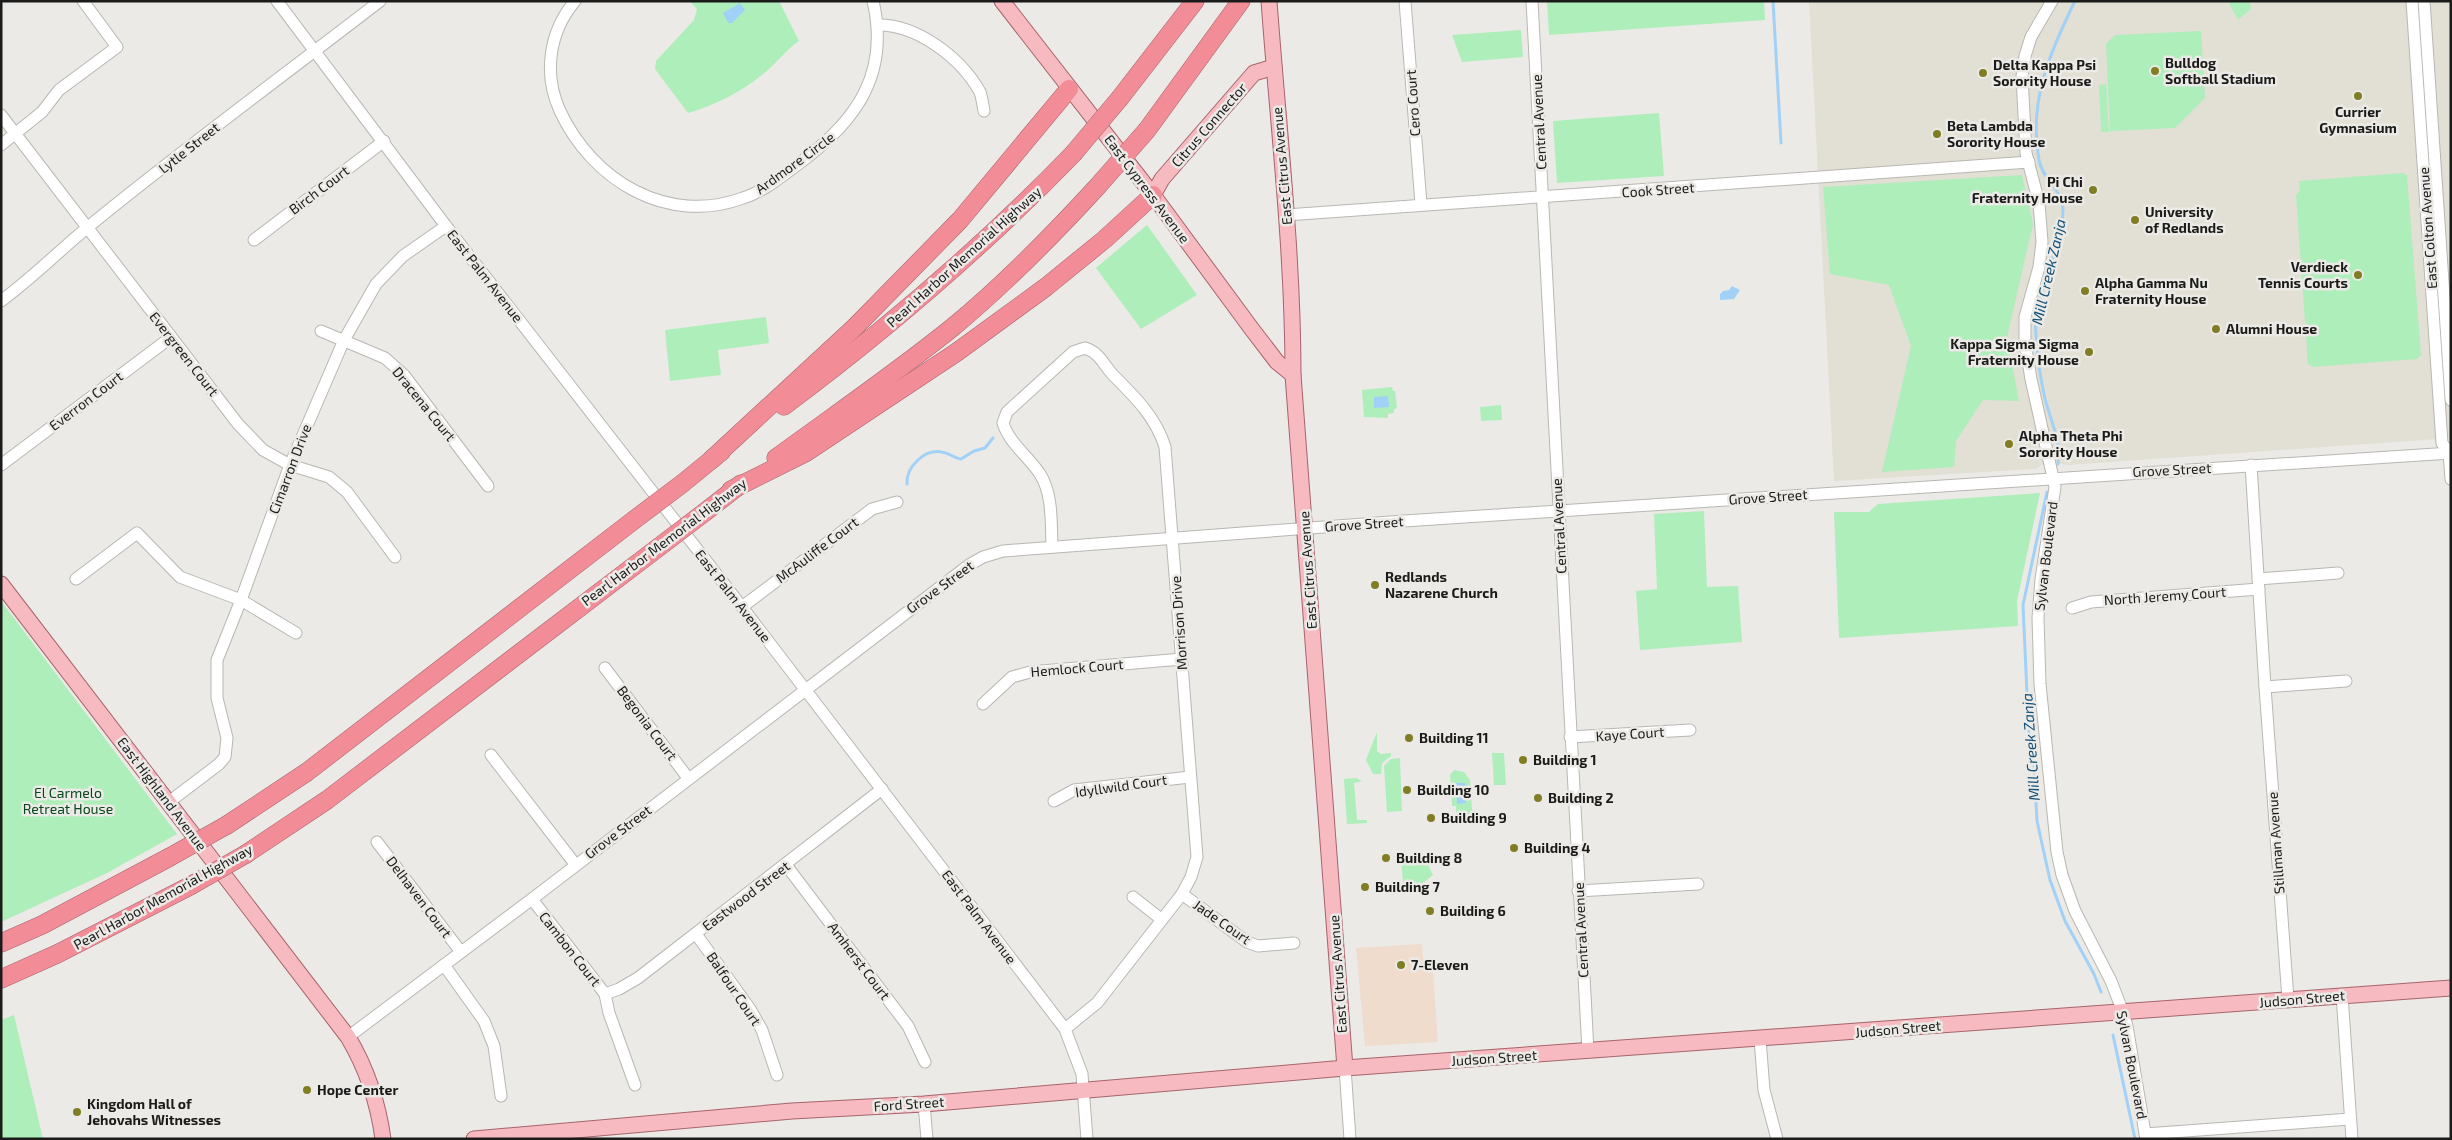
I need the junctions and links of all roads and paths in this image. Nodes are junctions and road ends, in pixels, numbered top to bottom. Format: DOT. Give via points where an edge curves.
graph roads {
  1 [pos="83,1"];
  2 [pos="278,1"];
  3 [pos="380,1"];
  4 [pos="575,1"];
  5 [pos="873,1"];
  6 [pos="1002,1"];
  7 [pos="1195,1"];
  8 [pos="1269,1"];
  9 [pos="1405,1"];
  10 [pos="1532,1"];
  11 [pos="2052,1"];
  12 [pos="2412,1"];
  13 [pos="2424,1"];
  14 [pos="1239,5"];
  15 [pos="877,25"];
  16 [pos="315,50"];
  17 [pos="1274,67"];
  18 [pos="1069,89"];
  19 [pos="984,111"];
  20 [pos="1,115"];
  21 [pos="16,134"];
  22 [pos="384,141"];
  23 [pos="1,145"];
  24 [pos="2029,162"];
  25 [pos="1153,195"];
  26 [pos="1543,198"];
  27 [pos="1421,204"];
  28 [pos="1286,215"];
  29 [pos="446,226"];
  30 [pos="87,228"];
  31 [pos="254,240"];
  32 [pos="1,301"];
  33 [pos="321,331"];
  34 [pos="170,338"];
  35 [pos="344,340"];
  36 [pos="1293,375"];
  37 [pos="2451,400"];
  38 [pos="2450,452"];
  39 [pos="711,460"];
  40 [pos="1,465"];
  41 [pos="290,465"];
  42 [pos="2251,466"];
  43 [pos="2052,478"];
  44 [pos="2451,479"];
  45 [pos="488,486"];
  46 [pos="732,490"];
  47 [pos="897,502"];
  48 [pos="1558,511"];
  49 [pos="1305,528"];
  50 [pos="1173,538"];
  51 [pos="1052,547"];
  52 [pos="395,557"];
  53 [pos="2338,573"];
  54 [pos="76,579"];
  55 [pos="1,584"];
  56 [pos="2258,584"];
  57 [pos="241,600"];
  58 [pos="742,607"];
  59 [pos="2072,608"];
  60 [pos="296,633"];
  61 [pos="1182,659"];
  62 [pos="605,668"];
  63 [pos="2346,681"];
  64 [pos="2265,687"];
  65 [pos="804,689"];
  66 [pos="983,704"];
  67 [pos="1690,730"];
  68 [pos="1570,737"];
  69 [pos="492,755"];
  70 [pos="1190,777"];
  71 [pos="688,778"];
  72 [pos="882,790"];
  73 [pos="1054,801"];
  74 [pos="169,802"];
  75 [pos="377,842"];
  76 [pos="576,864"];
  77 [pos="786,865"];
  78 [pos="1698,884"];
  79 [pos="1578,892"];
  80 [pos="1182,894"];
  81 [pos="1133,897"];
  82 [pos="532,899"];
  83 [pos="1161,919"];
  84 [pos="696,934"];
  85 [pos="1,943"];
  86 [pos="1294,943"];
  87 [pos="461,952"];
  88 [pos="444,965"];
  89 [pos="1,979"];
  90 [pos="2451,988"];
  91 [pos="605,994"];
  92 [pos="2342,995"];
  93 [pos="2288,999"];
  94 [pos="2123,1012"];
  95 [pos="1065,1029"];
  96 [pos="348,1037"];
  97 [pos="1760,1039"];
  98 [pos="1588,1051"];
  99 [pos="925,1062"];
  100 [pos="1345,1068"];
  101 [pos="777,1075"];
  102 [pos="635,1085"];
  103 [pos="1083,1089"];
  104 [pos="502,1096"];
  105 [pos="924,1104"];
  106 [pos="2350,1119"];
  107 [pos="2145,1136"];
  108 [pos="515,1137"];
  109 [pos="383,1139"];
  110 [pos="474,1139"];
  111 [pos="927,1139"];
  112 [pos="1087,1139"];
  113 [pos="1350,1139"];
  114 [pos="1777,1139"];
  115 [pos="2352,1139"];
  1 -- 21 [label="street" via="117,47 59,90 42,112"];
  2 -- 16 [label="street, East Palm Avenue"];
  3 -- 16 [label="street, Lytle Street"];
  4 -- 15 [label="street, Ardmore Circle" via="558,28 551,65 556,102 568,128 589,155 620,184 648,197 680,204 716,204 743,198 768,187 831,139 853,114 866,89 876,52"];
  5 -- 15 [label="street, Ardmore Circle"];
  6 -- 18 [label="main road, East Cypress Avenue"];
  7 -- 39 [label="highway, Pearl Harbor Memorial Highway, bridge" via="1073,154 1021,208 934,288 859,350"];
  8 -- 17 [label="main road, East Citrus Avenue"];
  9 -- 27 [label="street, Cero Court"];
  10 -- 26 [label="street, Central Avenue"];
  11 -- 24 [label="street, Sylvan Boulevard" via="2035,27 2022,76 2023,126"];
  12 -- 38 [label="street, East Colton Avenue" via="2442,443"];
  13 -- 37 [label="street, East Colton Avenue"];
  14 -- 46 [label="highway, Pearl Harbor Memorial Highway, bridge" via="1147,130 1038,250 954,326"];
  15 -- 19 [label="street" via="914,33 943,51 967,74 980,94"];
  16 -- 22 [label="street, East Palm Avenue"];
  16 -- 30 [label="street, Lytle Street"];
  17 -- 25 [label="main road, Citrus Connector" via="1254,73 1162,179"];
  17 -- 28 [label="main road, East Citrus Avenue"];
  18 -- 25 [label="main road, East Cypress Avenue"];
  18 -- 39 [label="highway" via="960,220 855,327"];
  20 -- 21 [label="street, Evergreen Court"];
  21 -- 23 [label="street"];
  21 -- 30 [label="street, Evergreen Court"];
  22 -- 29 [label="street, East Palm Avenue"];
  22 -- 31 [label="street, Birch Court"];
  24 -- 26 [label="street, Cook Street"];
  24 -- 43 [label="street, Sylvan Boulevard" via="2039,203 2042,242 2039,267 2025,317 2025,343"];
  25 -- 36 [label="main road, East Cypress Avenue" via="1277,362"];
  25 -- 46 [label="highway" via="1046,287 957,352 805,453"];
  26 -- 27 [label="street, Cook Street"];
  26 -- 48 [label="street, Central Avenue"];
  27 -- 28 [label="street, Cook Street"];
  28 -- 36 [label="main road, East Citrus Avenue"];
  29 -- 35 [label="street, Cimarron Drive" via="404,256 376,284"];
  29 -- 58 [label="street, East Palm Avenue"];
  30 -- 32 [label="street, Lytle Street"];
  30 -- 34 [label="street, Evergreen Court"];
  33 -- 35 [label="street"];
  34 -- 40 [label="street, Everron Court"];
  34 -- 41 [label="street, Evergreen Court" via="238,424 263,450"];
  35 -- 41 [label="street, Cimarron Drive"];
  35 -- 45 [label="street, Dracena Court" via="385,358 404,375"];
  36 -- 49 [label="main road, East Citrus Avenue"];
  38 -- 42 [label="street, Grove Street"];
  38 -- 44 [label="street, East Colton Avenue"];
  39 -- 85 [label="highway, Pearl Harbor Memorial Highway, bridge" via="308,772 227,825 168,858 42,925"];
  41 -- 52 [label="street, Evergreen Court" via="329,477 347,492"];
  41 -- 57 [label="street, Cimarron Drive"];
  42 -- 43 [label="street, Grove Street"];
  42 -- 56 [label="street, Stillman Avenue"];
  43 -- 48 [label="street, Grove Street"];
  43 -- 94 [label="street, Sylvan Boulevard" via="2055,487 2040,579 2038,618 2040,684 2057,852 2075,911"];
  46 -- 89 [label="highway, Pearl Harbor Memorial Highway, bridge" via="327,800 246,854 190,886"];
  47 -- 58 [label="street, McAuliffe Court" via="872,509"];
  48 -- 49 [label="street, Grove Street"];
  48 -- 68 [label="street, Central Avenue"];
  49 -- 50 [label="street, Grove Street"];
  49 -- 100 [label="main road, East Citrus Avenue"];
  50 -- 51 [label="street, Grove Street"];
  50 -- 51 [label="street, Morrison Drive" via="1165,447 1158,429 1097,354 1085,348 1073,352 1007,412 1003,423 1008,435 1041,474 1046,487"];
  50 -- 61 [label="street, Morrison Drive"];
  51 -- 65 [label="street, Grove Street" via="1003,551 969,565"];
  53 -- 56 [label="street"];
  54 -- 57 [label="street" via="137,533 180,578"];
  55 -- 74 [label="main road, East Highland Avenue"];
  56 -- 59 [label="street, North Jeremy Court" via="2090,602"];
  56 -- 64 [label="street, Stillman Avenue"];
  57 -- 60 [label="street"];
  57 -- 74 [label="street, Cimarron Drive" via="217,660 217,698 227,738 225,757"];
  58 -- 65 [label="street, East Palm Avenue"];
  61 -- 66 [label="street, Hemlock Court" via="1024,673 1012,677"];
  61 -- 70 [label="street, Morrison Drive"];
  62 -- 71 [label="street, Begonia Court"];
  63 -- 64 [label="street"];
  64 -- 93 [label="street, Stillman Avenue"];
  65 -- 71 [label="street, Grove Street"];
  65 -- 72 [label="street, East Palm Avenue"];
  67 -- 68 [label="street, Kaye Court"];
  68 -- 79 [label="street, Central Avenue"];
  69 -- 76 [label="street"];
  70 -- 73 [label="street, Idyllwild Court" via="1074,790"];
  70 -- 80 [label="street, Morrison Drive" via="1197,858"];
  71 -- 76 [label="street, Grove Street"];
  72 -- 77 [label="street, Eastwood Street"];
  72 -- 95 [label="street, East Palm Avenue"];
  74 -- 96 [label="main road, East Highland Avenue"];
  75 -- 87 [label="street, Delhaven Court"];
  76 -- 82 [label="street, Grove Street"];
  77 -- 84 [label="street, Eastwood Street"];
  77 -- 99 [label="street, Amherst Court" via="908,1026"];
  78 -- 79 [label="street"];
  79 -- 98 [label="street, Central Avenue"];
  80 -- 83 [label="street, Morrison Drive"];
  80 -- 86 [label="street, Jade Court" via="1247,942 1258,946"];
  81 -- 83 [label="street"];
  82 -- 87 [label="street, Grove Street"];
  82 -- 91 [label="street, Cambon Court"];
  83 -- 95 [label="street, Morrison Drive" via="1097,1003"];
  84 -- 91 [label="street, Eastwood Street" via="638,978"];
  84 -- 101 [label="street, Balfour Court" via="750,1009 762,1030"];
  87 -- 88 [label="street, Grove Street"];
  88 -- 96 [label="street, Grove Street"];
  88 -- 104 [label="street" via="484,1021 494,1046"];
  90 -- 92 [label="main road, Judson Street"];
  91 -- 102 [label="street, Cambon Court"];
  92 -- 93 [label="main road, Judson Street"];
  92 -- 106 [label="street"];
  93 -- 94 [label="main road, Judson Street"];
  94 -- 97 [label="main road, Judson Street"];
  94 -- 107 [label="street, Sylvan Boulevard"];
  95 -- 103 [label="street, East Palm Avenue" via="1078,1059"];
  96 -- 109 [label="main road, East Highland Avenue" via="371,1086"];
  97 -- 98 [label="main road, Judson Street"];
  97 -- 114 [label="street" via="1764,1090"];
  98 -- 100 [label="main road, Judson Street"];
  100 -- 103 [label="main road, Ford Street"];
  100 -- 113 [label="street, East Citrus Avenue"];
  103 -- 105 [label="main road, Ford Street"];
  103 -- 112 [label="street, East Palm Avenue"];
  105 -- 108 [label="main road, Ford Street" via="782,1112"];
  105 -- 111 [label="street"];
  106 -- 107 [label="street"];
  106 -- 115 [label="street"];
  108 -- 110 [label="main road, Ford Street"];
}
